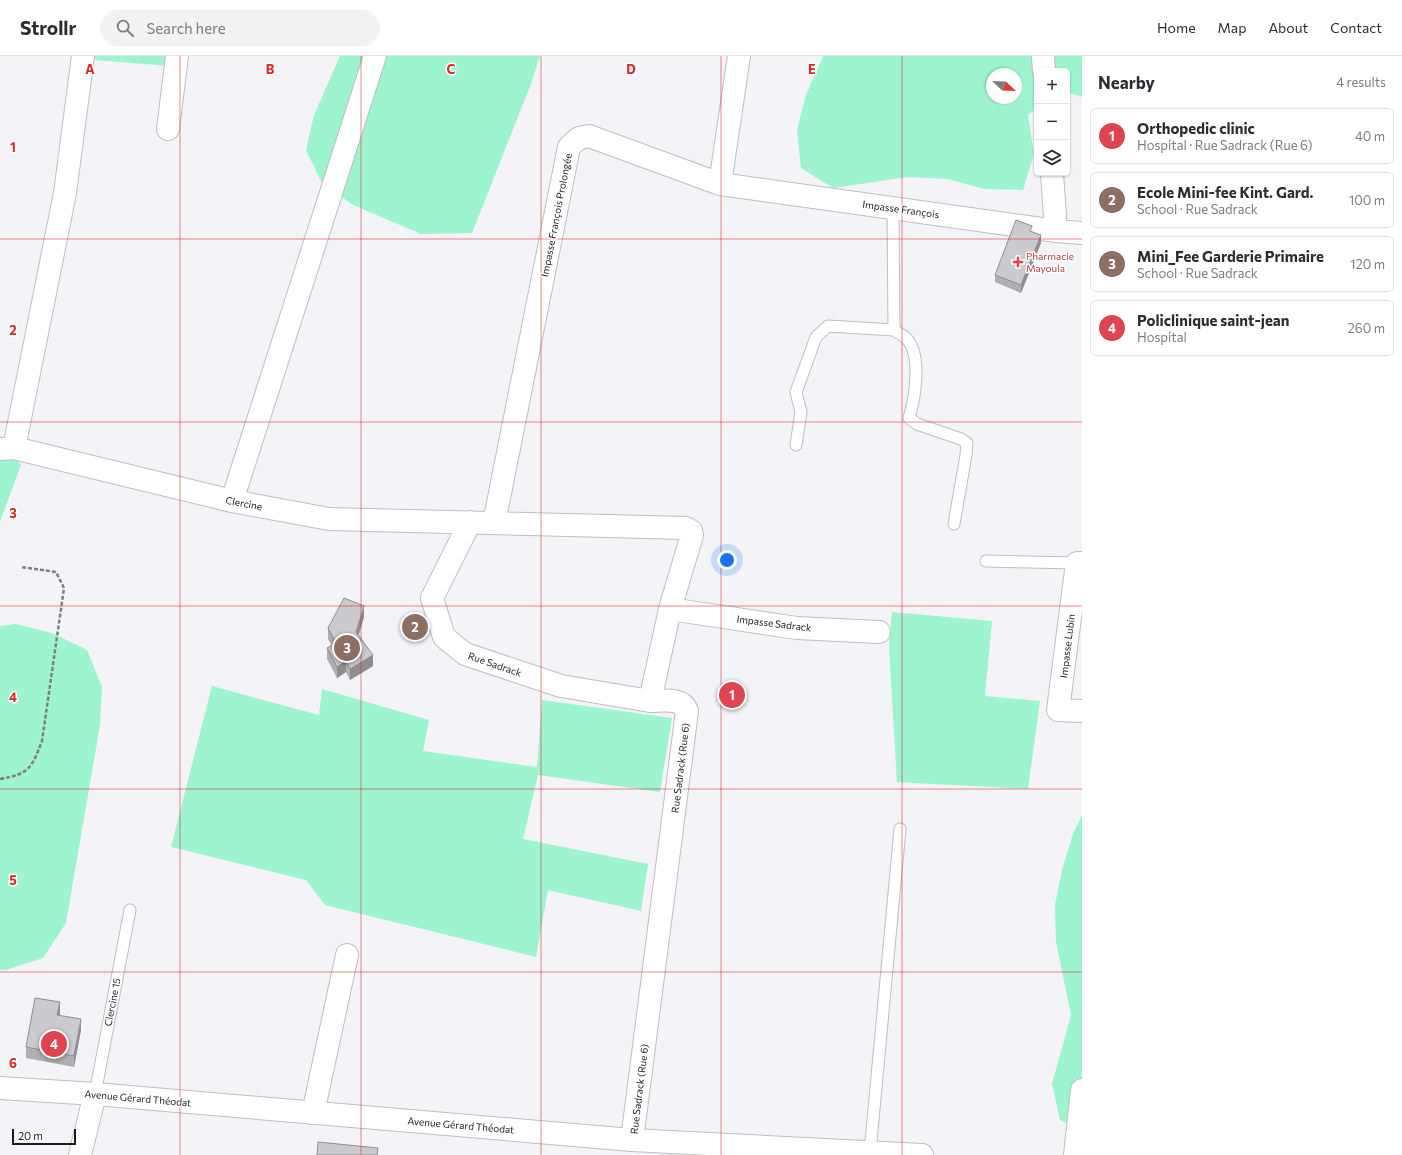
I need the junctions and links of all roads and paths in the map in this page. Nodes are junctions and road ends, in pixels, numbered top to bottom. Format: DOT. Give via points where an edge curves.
graph roads {
  1 [pos="83,56"];
  2 [pos="178,56"];
  3 [pos="375,56"];
  4 [pos="739,56"];
  5 [pos="1043,56"];
  6 [pos="1044,68"];
  7 [pos="168,129"];
  8 [pos="1052,176"];
  9 [pos="720,184"];
  10 [pos="893,207"];
  11 [pos="1056,231"];
  12 [pos="1082,233"];
  13 [pos="894,330"];
  14 [pos="796,444"];
  15 [pos="7,448"];
  16 [pos="232,501"];
  17 [pos="470,522"];
  18 [pos="494,523"];
  19 [pos="954,524"];
  20 [pos="986,561"];
  21 [pos="1079,563"];
  22 [pos="21,567"];
  23 [pos="670,609"];
  24 [pos="879,632"];
  25 [pos="650,700"];
  26 [pos="1082,712"];
  27 [pos="0,779"];
  28 [pos="900,828"];
  29 [pos="130,910"];
  30 [pos="347,955"];
  31 [pos="0,1088"];
  32 [pos="1082,1090"];
  33 [pos="94,1094"];
  34 [pos="313,1113"];
  35 [pos="632,1140"];
  36 [pos="779,1151"];
  37 [pos="870,1152"];
  38 [pos="80,1155"];
  39 [pos="922,1155"];
  40 [pos="1075,1155"];
  1 -- 15 [label="street" via="65,193"];
  2 -- 7 [label="street"];
  3 -- 16 [label="street"];
  4 -- 9 [label="street"];
  5 -- 6 [label="street"];
  8 -- 11 [label="street"];
  9 -- 10 [label="street, Impasse François"];
  9 -- 18 [label="street, Impasse François Prolongée" via="589,136 579,138 569,147"];
  10 -- 11 [label="street, Impasse François"];
  10 -- 13 [label="lane"];
  11 -- 12 [label="street, Impasse François"];
  13 -- 14 [label="lane" via="828,326 822,329 816,337 796,392 801,412"];
  13 -- 19 [label="lane" via="908,340 915,360 915,395 909,418 917,424 967,443"];
  15 -- 16 [label="street, Clercine"];
  16 -- 17 [label="street, Clercine" via="329,519"];
  17 -- 18 [label="street, Clercine"];
  17 -- 25 [label="street, Rue Sadrack" via="432,598 444,636 465,654 549,682"];
  18 -- 23 [label="street" via="689,529 692,535"];
  20 -- 21 [label="lane"];
  21 -- 26 [label="street, Impasse Lubin" via="1058,710"];
  22 -- 27 [label="path" via="56,572 64,588 42,741 34,764 18,776"];
  23 -- 24 [label="street, Impasse Sadrack" via="797,628"];
  23 -- 25 [label="street"];
  25 -- 35 [label="street, Rue Sadrack (Rue 6)" via="678,701 687,711"];
  28 -- 37 [label="lane"];
  29 -- 33 [label="lane, Clercine 15"];
  30 -- 34 [label="street"];
  31 -- 33 [label="street, Avenue Gérard Théodat"];
  32 -- 40 [label="street"];
  33 -- 34 [label="street, Avenue Gérard Théodat"];
  33 -- 38 [label="street"];
  34 -- 35 [label="street, Avenue Gérard Théodat"];
  35 -- 36 [label="street, Avenue Gérard Théodat"];
  36 -- 37 [label="street, Avenue Gérard Théodat"];
  37 -- 39 [label="street, Avenue Gérard Théodat"];
}
